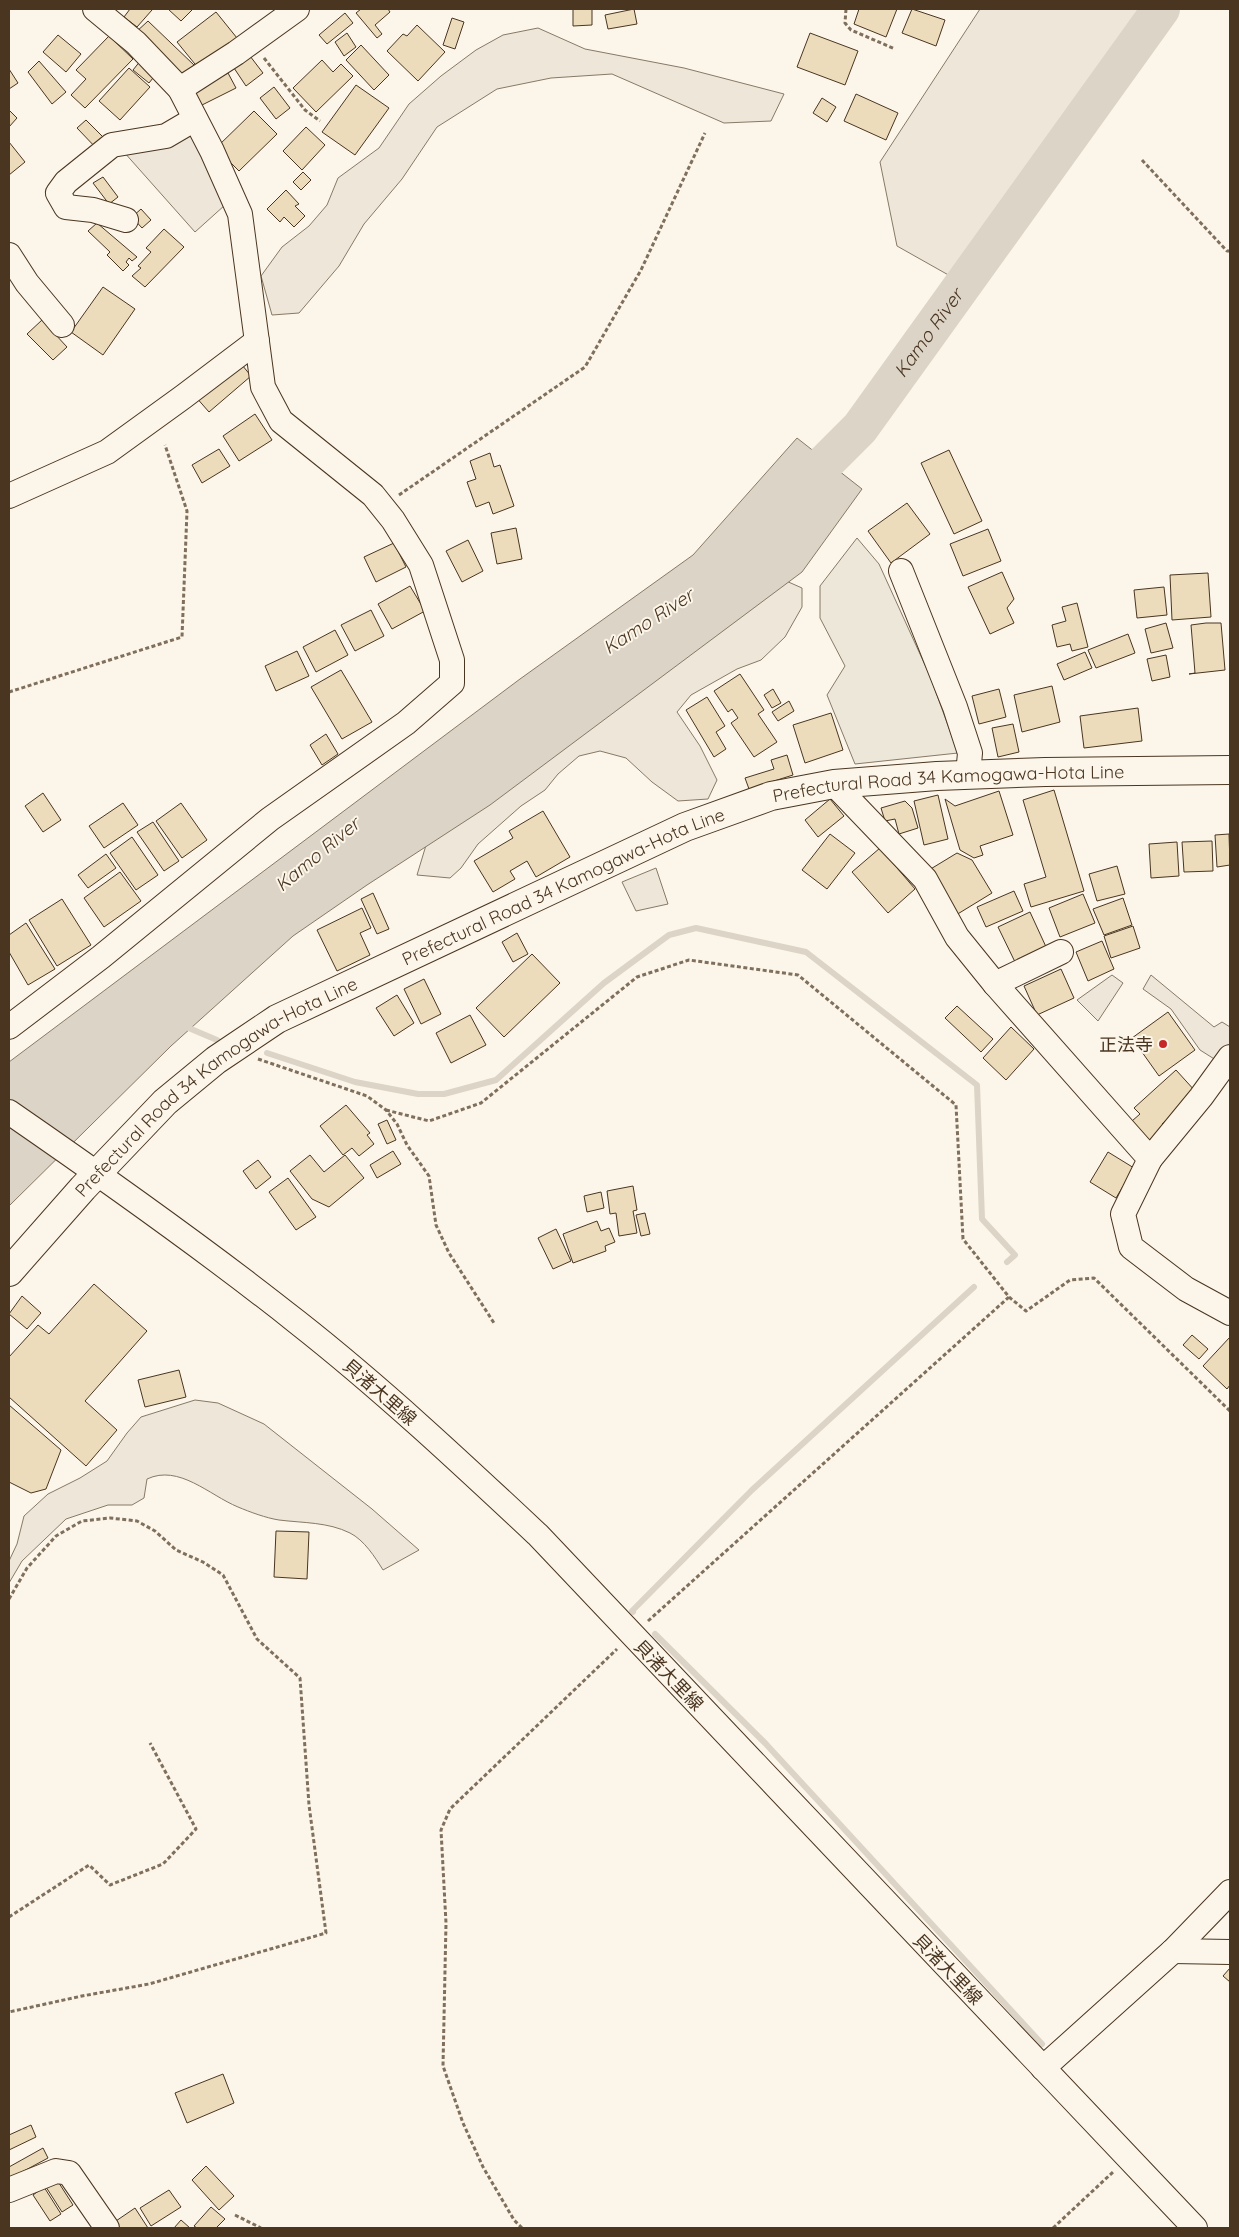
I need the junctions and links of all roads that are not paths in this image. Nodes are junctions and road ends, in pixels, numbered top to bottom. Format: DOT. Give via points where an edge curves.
graph roads {
  1 [pos="95,9"];
  2 [pos="297,9"];
  3 [pos="180,89"];
  4 [pos="195,119"];
  5 [pos="126,220"];
  6 [pos="9,255"];
  7 [pos="62,326"];
  8 [pos="257,340"];
  9 [pos="9,496"];
  10 [pos="901,571"];
  11 [pos="1230,770"];
  12 [pos="968,776"];
  13 [pos="834,784"];
  14 [pos="1061,952"];
  15 [pos="995,984"];
  16 [pos="9,1027"];
  17 [pos="1230,1057"];
  18 [pos="9,1112"];
  19 [pos="1150,1159"];
  20 [pos="96,1174"];
  21 [pos="9,1272"];
  22 [pos="1230,1313"];
  23 [pos="1230,1892"];
  24 [pos="1173,1951"];
  25 [pos="1230,1952"];
  26 [pos="1043,2068"];
  27 [pos="9,2190"];
  28 [pos="107,2228"];
  29 [pos="1195,2228"];
  1 -- 3 [label="street" via="136,43"];
  2 -- 3 [label="street"];
  3 -- 4 [label="street"];
  4 -- 5 [label="street" via="166,136 112,145 66,182 58,193 66,207 93,210"];
  4 -- 8 [label="street" via="240,214"];
  6 -- 7 [label="street"];
  8 -- 9 [label="street" via="107,452"];
  8 -- 16 [label="street" via="263,387 281,421 373,495 421,565 452,660 452,683 406,723 270,819 101,957"];
  10 -- 12 [label="street" via="955,707 970,753"];
  11 -- 12 [label="main road, Prefectural Road 34 Kamogawa-Hota Line"];
  12 -- 13 [label="main road, Prefectural Road 34 Kamogawa-Hota Line"];
  13 -- 15 [label="street" via="924,879 957,937"];
  13 -- 20 [label="main road, Prefectural Road 34 Kamogawa-Hota Line" via="771,796 685,827 286,1015 237,1045 172,1096"];
  14 -- 15 [label="street"];
  15 -- 19 [label="street"];
  17 -- 19 [label="street"];
  18 -- 20 [label="street, 貝渚大里線"];
  19 -- 22 [label="street" via="1123,1214 1131,1246 1186,1290"];
  20 -- 21 [label="main road, Prefectural Road 34 Kamogawa-Hota Line"];
  20 -- 26 [label="street, 貝渚大里線" via="298,1322 538,1535"];
  23 -- 24 [label="street"];
  24 -- 25 [label="street"];
  24 -- 26 [label="street"];
  26 -- 29 [label="street, 貝渚大里線"];
  27 -- 28 [label="street" via="56,2171 69,2173"];
}
